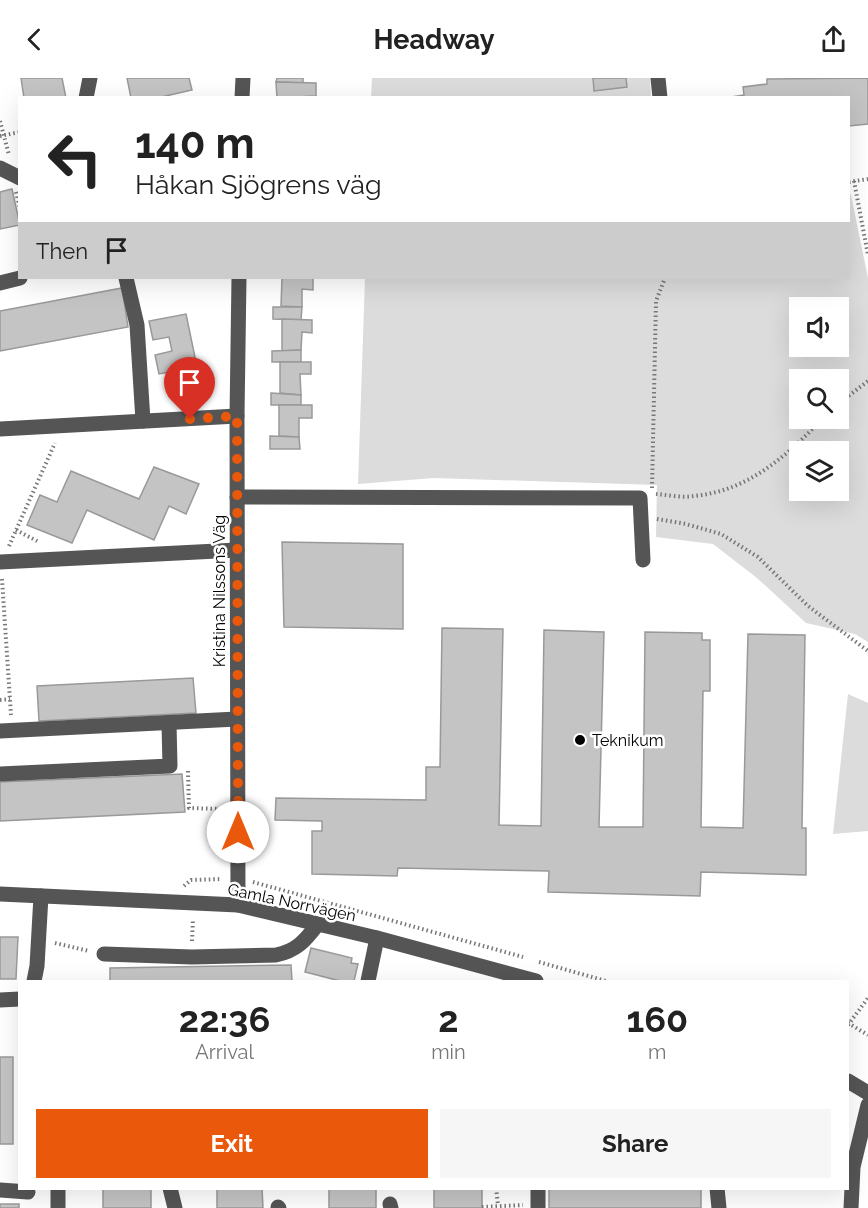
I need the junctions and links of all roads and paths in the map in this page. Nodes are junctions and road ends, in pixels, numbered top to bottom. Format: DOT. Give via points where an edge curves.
graph roads {
  1 [pos="90,78"];
  2 [pos="243,78"];
  3 [pos="658,78"];
  4 [pos="86,96"];
  5 [pos="242,96"];
  6 [pos="660,96"];
  7 [pos="18,132"];
  8 [pos="0,136"];
  9 [pos="0,168"];
  10 [pos="18,177"];
  11 [pos="868,179"];
  12 [pos="851,181"];
  13 [pos="868,255"];
  14 [pos="18,278"];
  15 [pos="126,279"];
  16 [pos="239,279"];
  17 [pos="664,279"];
  18 [pos="0,283"];
  19 [pos="868,381"];
  20 [pos="849,396"];
  21 [pos="237,416"];
  22 [pos="143,421"];
  23 [pos="0,429"];
  24 [pos="812,429"];
  25 [pos="652,493"];
  26 [pos="237,497"];
  27 [pos="652,502"];
  28 [pos="653,518"];
  29 [pos="237,550"];
  30 [pos="643,560"];
  31 [pos="0,562"];
  32 [pos="868,651"];
  33 [pos="10,699"];
  34 [pos="0,700"];
  35 [pos="237,719"];
  36 [pos="169,723"];
  37 [pos="0,731"];
  38 [pos="170,766"];
  39 [pos="0,774"];
  40 [pos="238,809"];
  41 [pos="0,894"];
  42 [pos="41,896"];
  43 [pos="193,903"];
  44 [pos="238,905"];
  45 [pos="317,925"];
  46 [pos="377,938"];
  47 [pos="38,940"];
  48 [pos="104,954"];
  49 [pos="192,957"];
  50 [pos="34,980"];
  51 [pos="368,980"];
  52 [pos="532,980"];
  53 [pos="868,998"];
  54 [pos="0,999"];
  55 [pos="18,999"];
  56 [pos="849,1023"];
  57 [pos="849,1025"];
  58 [pos="868,1035"];
  59 [pos="849,1082"];
  60 [pos="868,1093"];
  61 [pos="868,1105"];
  62 [pos="0,1190"];
  63 [pos="28,1190"];
  64 [pos="58,1190"];
  65 [pos="170,1190"];
  66 [pos="496,1190"];
  67 [pos="538,1190"];
  68 [pos="717,1190"];
  69 [pos="498,1206"];
  70 [pos="482,1207"];
  71 [pos="538,1207"];
  72 [pos="28,1208"];
  73 [pos="58,1208"];
  74 [pos="175,1208"];
  75 [pos="719,1208"];
  76 [pos="851,1208"];
  1 -- 4 [label="street"];
  2 -- 5 [label="street"];
  3 -- 6 [label="street"];
  7 -- 8 [label="path"];
  9 -- 10 [label="street"];
  11 -- 12 [label="path"];
  12 -- 13 [label="path"];
  14 -- 18 [label="street"];
  15 -- 22 [label="street" via="137,325"];
  16 -- 21 [label="street, Kristina Nilssons Väg"];
  17 -- 25 [label="path" via="656,301"];
  19 -- 20 [label="path"];
  21 -- 22 [label="street"];
  21 -- 26 [label="street, Kristina Nilssons Väg"];
  22 -- 23 [label="street"];
  24 -- 25 [label="path" via="784,457 746,482 693,496"];
  25 -- 27 [label="path"];
  26 -- 29 [label="street, Kristina Nilssons Väg"];
  26 -- 30 [label="street" via="640,498"];
  28 -- 32 [label="path" via="721,534 758,557 808,606"];
  29 -- 31 [label="street"];
  29 -- 35 [label="street, Kristina Nilssons Väg"];
  33 -- 34 [label="path"];
  35 -- 36 [label="street"];
  35 -- 40 [label="street, Kristina Nilssons Väg"];
  36 -- 37 [label="street"];
  36 -- 38 [label="street"];
  38 -- 39 [label="street"];
  38 -- 40 [label="path" via="188,766 189,808"];
  40 -- 44 [label="street, Kristina Nilssons Väg"];
  41 -- 42 [label="street, Gamla Norrvägen"];
  42 -- 43 [label="street, Gamla Norrvägen"];
  42 -- 47 [label="street"];
  43 -- 44 [label="street, Gamla Norrvägen"];
  43 -- 49 [label="path"];
  44 -- 45 [label="street, Gamla Norrvägen"];
  45 -- 46 [label="street, Gamla Norrvägen"];
  45 -- 49 [label="street" via="302,944 287,953"];
  46 -- 51 [label="street"];
  46 -- 52 [label="street, Gamla Norrvägen"];
  47 -- 48 [label="path"];
  47 -- 50 [label="street"];
  48 -- 49 [label="street"];
  53 -- 56 [label="path"];
  54 -- 55 [label="street"];
  57 -- 58 [label="path"];
  59 -- 60 [label="street"];
  61 -- 76 [label="street" via="853,1167"];
  62 -- 63 [label="street"];
  63 -- 72 [label="street"];
  64 -- 73 [label="street"];
  65 -- 74 [label="street"];
  66 -- 69 [label="path"];
  67 -- 71 [label="street"];
  68 -- 75 [label="street"];
  69 -- 70 [label="path"];
  69 -- 71 [label="path"];
}
